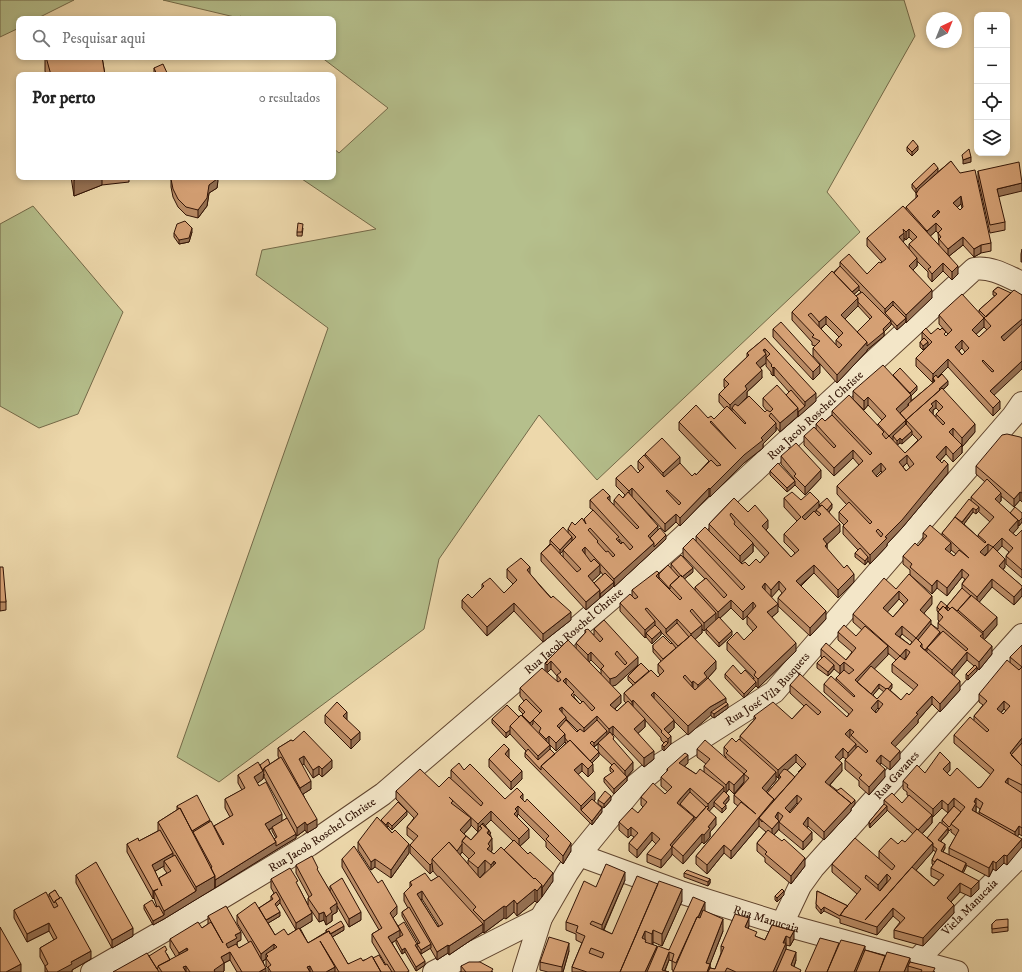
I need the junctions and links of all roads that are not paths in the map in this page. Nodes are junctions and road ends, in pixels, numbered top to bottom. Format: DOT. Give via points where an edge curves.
graph roads {
  1 [pos="1022,283"];
  2 [pos="1019,416"];
  3 [pos="1022,635"];
  4 [pos="1022,854"];
  5 [pos="579,855"];
  6 [pos="541,918"];
  7 [pos="782,924"];
  8 [pos="916,961"];
  9 [pos="92,972"];
  10 [pos="434,972"];
  11 [pos="524,972"];
  12 [pos="957,972"];
  1 -- 9 [label="street, Rua Jacob Roschel Christe" via="990,269 974,269 674,545 383,794 309,845"];
  2 -- 5 [label="street, Rua José Vila Busquets" via="774,692 661,764 636,785"];
  3 -- 7 [label="street, Rua Gavanes" via="813,868 800,886"];
  4 -- 8 [label="street, Viela Manucaia"];
  5 -- 6 [label="street, Rua José Vila Busquets"];
  5 -- 7 [label="street, Rua Manucaia" via="683,893"];
  6 -- 10 [label="street"];
  6 -- 11 [label="street, Rua José Vila Busquets"];
  7 -- 8 [label="street, Rua Manucaia"];
  8 -- 12 [label="street, Rua Manucaia"];
}
